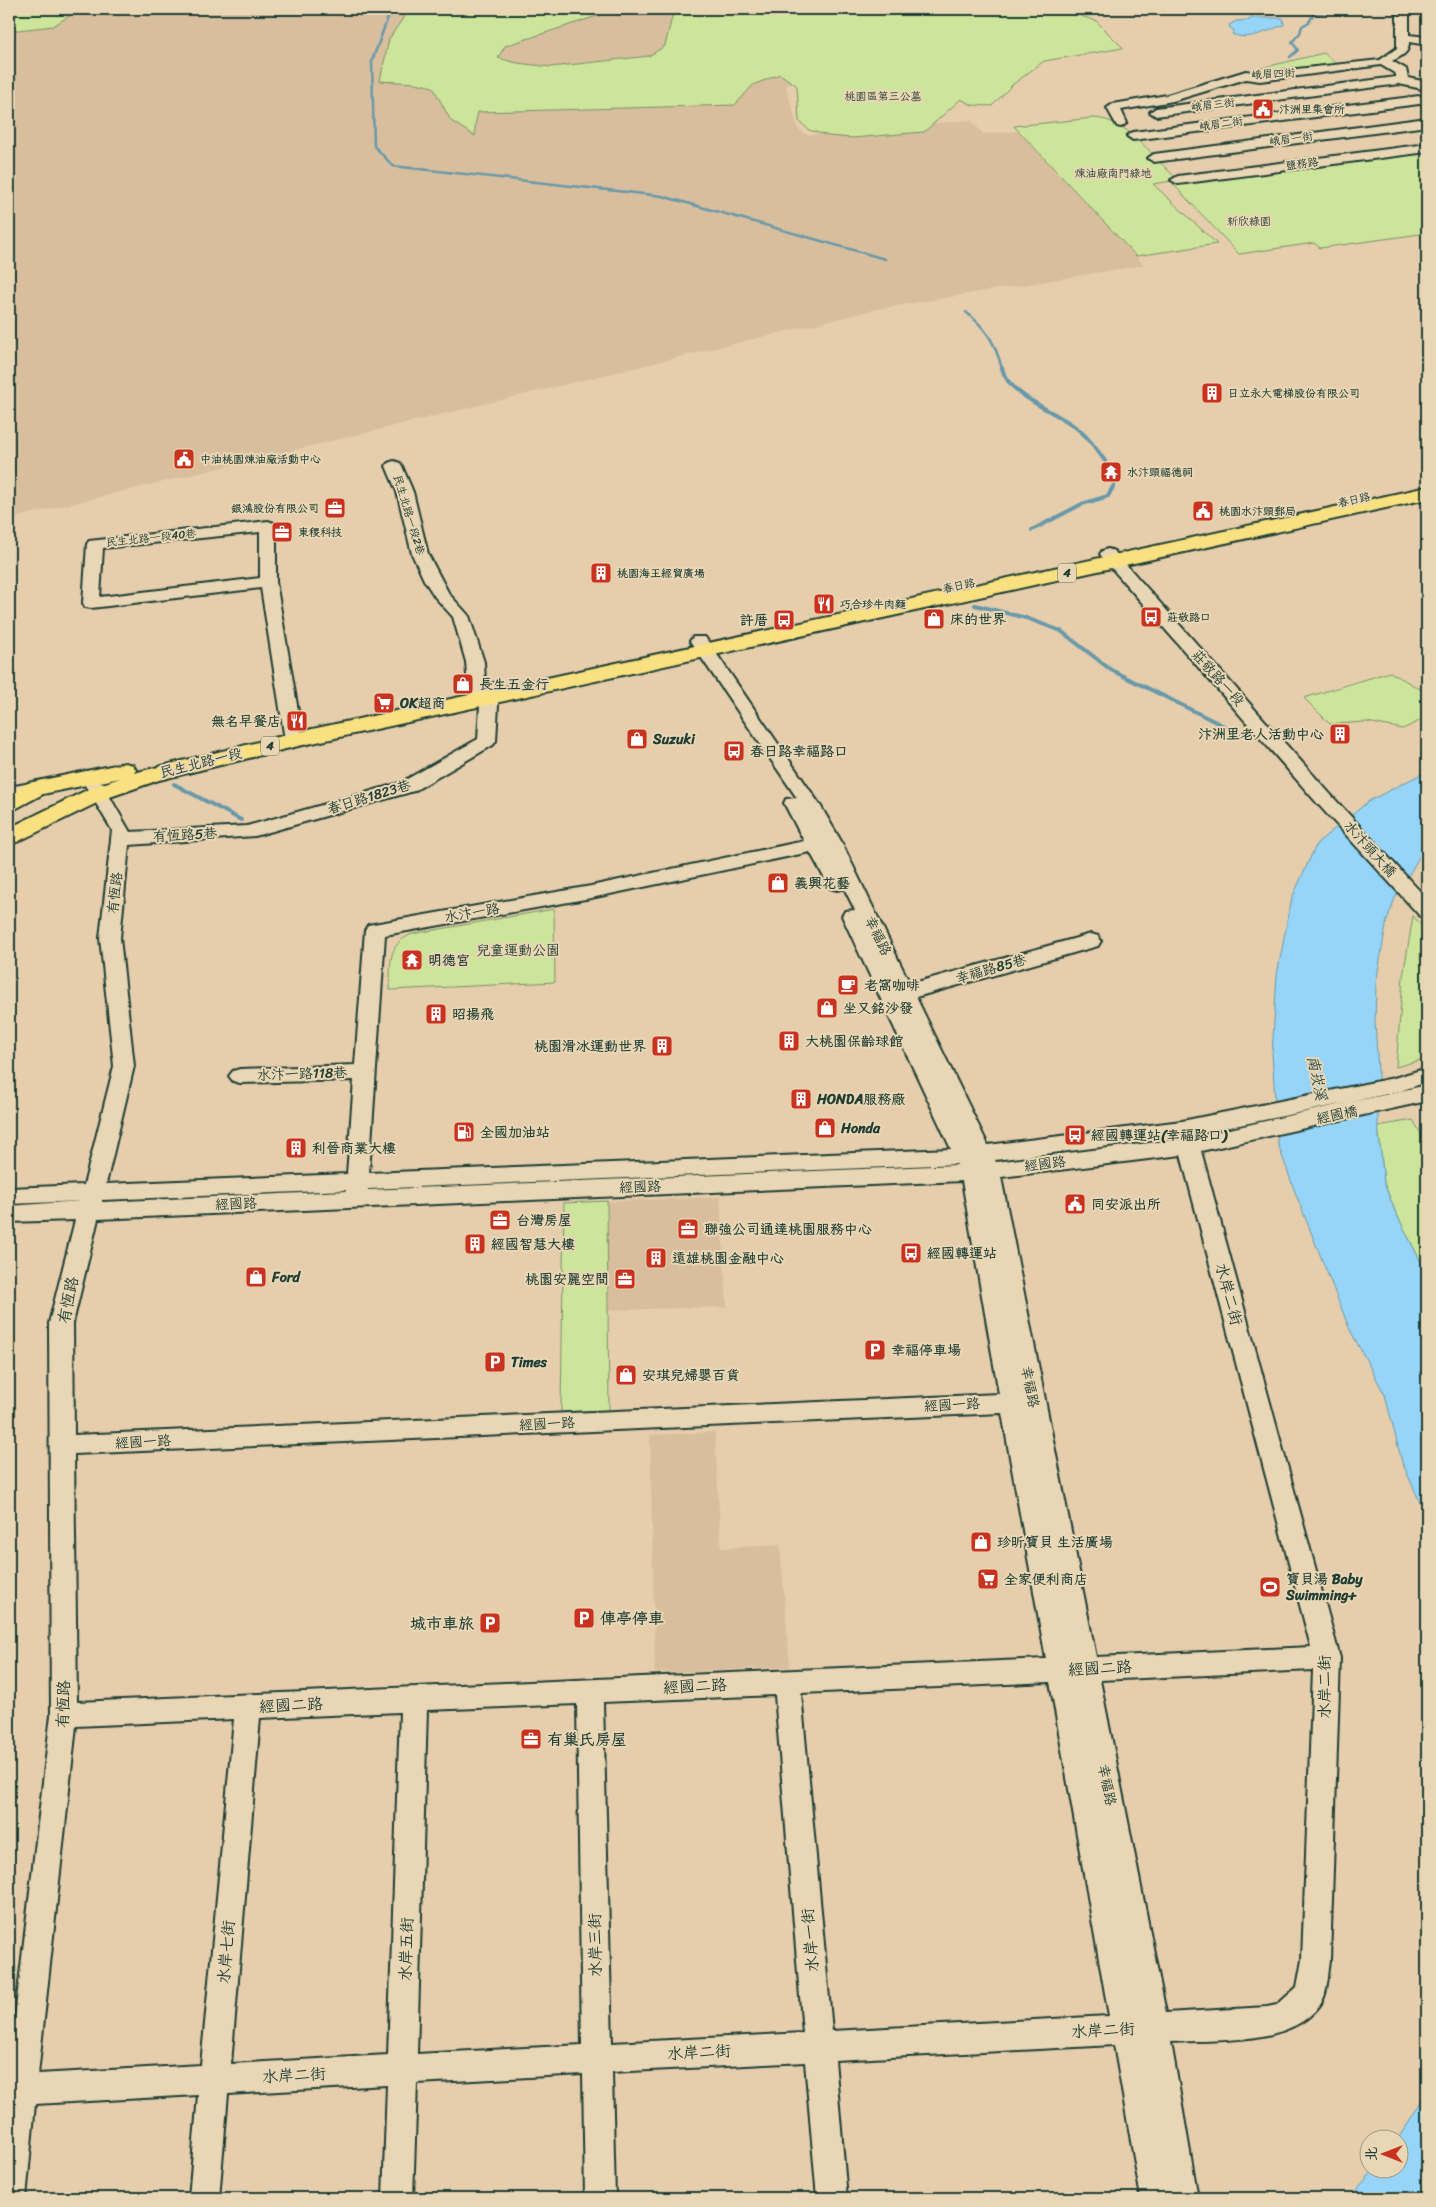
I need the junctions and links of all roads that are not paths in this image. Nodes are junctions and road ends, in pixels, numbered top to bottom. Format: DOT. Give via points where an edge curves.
graph roads {
  1 [pos="1404,9"];
  2 [pos="1404,38"];
  3 [pos="1427,41"];
  4 [pos="1376,63"];
  5 [pos="1399,80"];
  6 [pos="1427,86"];
  7 [pos="1427,100"];
  8 [pos="1117,116"];
  9 [pos="1427,122"];
  10 [pos="1133,136"];
  11 [pos="1427,148"];
  12 [pos="1154,158"];
  13 [pos="1178,180"];
  14 [pos="394,466"];
  15 [pos="1427,484"];
  16 [pos="1427,493"];
  17 [pos="1111,558"];
  18 [pos="268,582"];
  19 [pos="697,647"];
  20 [pos="484,694"];
  21 [pos="293,735"];
  22 [pos="93,784"];
  23 [pos="9,793"];
  24 [pos="45,800"];
  25 [pos="9,802"];
  26 [pos="1328,803"];
  27 [pos="9,819"];
  28 [pos="248,832"];
  29 [pos="9,837"];
  30 [pos="122,839"];
  31 [pos="824,843"];
  32 [pos="1427,911"];
  33 [pos="1091,941"];
  34 [pos="898,995"];
  35 [pos="365,1072"];
  36 [pos="1427,1075"];
  37 [pos="240,1076"];
  38 [pos="1399,1092"];
  39 [pos="1427,1094"];
  40 [pos="1268,1121"];
  41 [pos="1189,1146"];
  42 [pos="977,1164"];
  43 [pos="357,1190"];
  44 [pos="9,1196"];
  45 [pos="91,1202"];
  46 [pos="9,1214"];
  47 [pos="1022,1402"];
  48 [pos="62,1445"];
  49 [pos="1327,1658"];
  50 [pos="1073,1669"];
  51 [pos="787,1682"];
  52 [pos="590,1691"];
  53 [pos="414,1699"];
  54 [pos="248,1707"];
  55 [pos="64,1715"];
  56 [pos="1140,2028"];
  57 [pos="819,2045"];
  58 [pos="598,2058"];
  59 [pos="402,2069"];
  60 [pos="215,2079"];
  61 [pos="21,2090"];
  62 [pos="11,2198"];
  63 [pos="204,2198"];
  64 [pos="398,2198"];
  65 [pos="600,2198"];
  66 [pos="832,2198"];
  67 [pos="1156,2198"];
  68 [pos="1183,2198"];
  1 -- 2 [label="street"];
  2 -- 3 [label="street"];
  2 -- 5 [label="street" via="1402,52 1385,62 1402,72"];
  4 -- 8 [label="street, 峨眉四街" via="1246,75"];
  5 -- 6 [label="street, 峨眉三街"];
  5 -- 8 [label="street, 峨眉三街"];
  7 -- 10 [label="street, 峨眉二街"];
  9 -- 12 [label="street, 峨眉一街"];
  11 -- 13 [label="street, 鹽務路"];
  14 -- 20 [label="street, 民生北路一段2巷" via="405,492 420,554 432,580 461,616"];
  15 -- 17 [label="main road, 春日路 / 4"];
  16 -- 17 [label="main road, 春日路 / 4"];
  17 -- 19 [label="main road, 春日路 / 4"];
  17 -- 26 [label="street, 莊敬路一段"];
  18 -- 18 [label="street, 民生北路一段40巷" via="268,526 94,544 91,603"];
  18 -- 21 [label="street, 民生北路一段40巷"];
  19 -- 20 [label="main road, 春日路 / 4"];
  19 -- 31 [label="street, 幸福路" via="797,809"];
  20 -- 21 [label="main road, 民生北路一段 / 4"];
  20 -- 28 [label="street, 春日路1823巷" via="487,741 439,770 407,787"];
  21 -- 22 [label="main road, 民生北路一段 / 4" via="138,768"];
  21 -- 22 [label="main road, 民生北路一段 / 4" via="152,775"];
  22 -- 24 [label="main road, 4"];
  22 -- 30 [label="street, 有恆路" via="121,830"];
  23 -- 24 [label="street"];
  24 -- 25 [label="main road, 4"];
  24 -- 27 [label="main road, 4"];
  24 -- 29 [label="main road, 4"];
  26 -- 32 [label="street, 水汴頭大橋"];
  28 -- 30 [label="street, 有恆路5巷"];
  30 -- 45 [label="street, 有恆路" via="110,938 124,1066"];
  31 -- 34 [label="street, 幸福路"];
  31 -- 35 [label="street, 水汴一路" via="590,892 376,930"];
  33 -- 34 [label="street, 幸福路85巷"];
  34 -- 42 [label="street, 幸福路"];
  35 -- 37 [label="street, 水汴一路118巷"];
  35 -- 43 [label="street, 水汴一路"];
  36 -- 38 [label="street"];
  38 -- 39 [label="street"];
  38 -- 40 [label="street, 經國橋"];
  40 -- 41 [label="street, 經國路"];
  40 -- 42 [label="street, 經國路" via="1139,1136"];
  41 -- 42 [label="street, 經國路"];
  41 -- 49 [label="street, 水岸二街"];
  42 -- 43 [label="street, 經國路"];
  42 -- 47 [label="street, 幸福路"];
  43 -- 45 [label="street, 經國路"];
  44 -- 45 [label="street, 經國路"];
  45 -- 46 [label="street, 經國路"];
  45 -- 48 [label="street, 有恆路" via="61,1323"];
  47 -- 48 [label="street, 經國一路"];
  47 -- 50 [label="street, 幸福路"];
  48 -- 55 [label="street, 有恆路"];
  49 -- 50 [label="street, 經國二路"];
  49 -- 56 [label="street, 水岸二街" via="1316,1960 1310,1995 1285,2017 1267,2022"];
  50 -- 51 [label="street, 經國二路"];
  50 -- 56 [label="street, 幸福路"];
  51 -- 52 [label="street, 經國二路"];
  51 -- 57 [label="street, 水岸一街"];
  52 -- 53 [label="street, 經國二路"];
  52 -- 58 [label="street, 水岸三街"];
  53 -- 54 [label="street, 經國二路"];
  53 -- 59 [label="street, 水岸五街"];
  54 -- 55 [label="street, 經國二路"];
  54 -- 60 [label="street, 水岸七街"];
  55 -- 61 [label="street, 有恆路"];
  56 -- 57 [label="street, 水岸二街"];
  56 -- 67 [label="street, 幸福路"];
  56 -- 68 [label="street, 幸福路"];
  57 -- 58 [label="street, 水岸二街"];
  57 -- 66 [label="street, 水岸一街"];
  58 -- 59 [label="street, 水岸二街"];
  58 -- 65 [label="street, 水岸三街"];
  59 -- 60 [label="street, 水岸二街"];
  59 -- 64 [label="street, 水岸五街"];
  60 -- 61 [label="street, 水岸二街"];
  60 -- 63 [label="street, 水岸七街"];
  61 -- 62 [label="street, 有恆路"];
}
